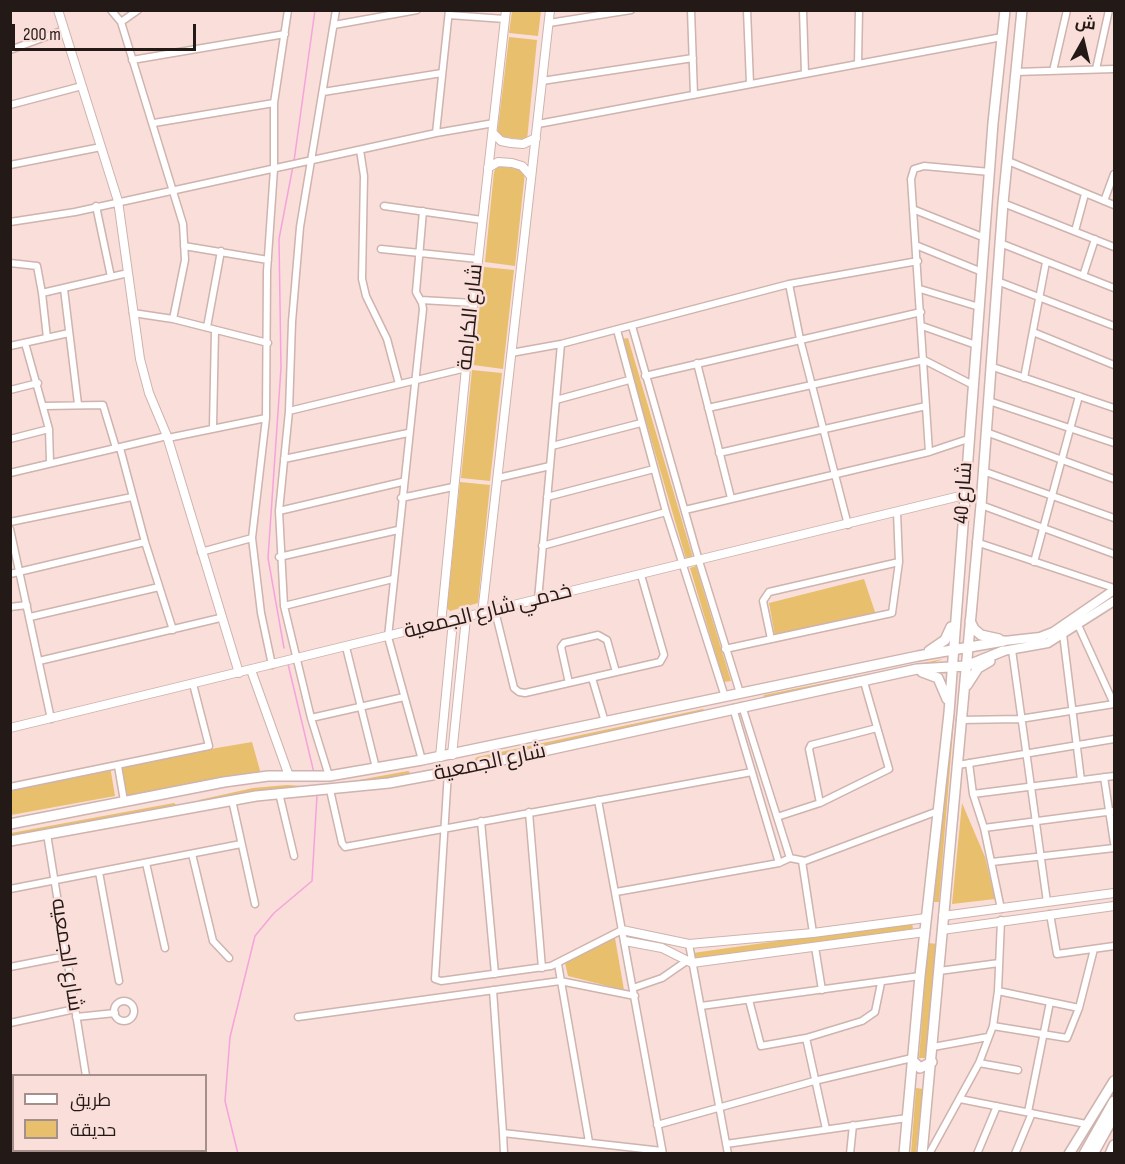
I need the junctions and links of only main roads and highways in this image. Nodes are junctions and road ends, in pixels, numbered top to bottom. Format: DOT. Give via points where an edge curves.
graph roads {
  1 [pos="1005,10"];
  2 [pos="1022,10"];
  3 [pos="983,254"];
  4 [pos="999,257"];
  5 [pos="982,273"];
  6 [pos="997,279"];
  7 [pos="1113,588"];
  8 [pos="1114,601"];
  9 [pos="970,610"];
  10 [pos="956,613"];
  11 [pos="1004,641"];
  12 [pos="967,649"];
  13 [pos="952,650"];
  14 [pos="1008,651"];
  15 [pos="918,656"];
  16 [pos="966,666"];
  17 [pos="951,667"];
  18 [pos="917,669"];
  19 [pos="714,699"];
  20 [pos="703,701"];
  21 [pos="962,708"];
  22 [pos="653,712"];
  23 [pos="719,712"];
  24 [pos="949,713"];
  25 [pos="708,715"];
  26 [pos="622,718"];
  27 [pos="658,728"];
  28 [pos="626,735"];
  29 [pos="199,787"];
  30 [pos="175,791"];
  31 [pos="200,806"];
  32 [pos="179,809"];
  33 [pos="10,824"];
  34 [pos="935,840"];
  35 [pos="10,841"];
  36 [pos="950,841"];
  37 [pos="912,1059"];
  38 [pos="932,1062"];
  39 [pos="1114,1081"];
  40 [pos="910,1084"];
  41 [pos="930,1087"];
  42 [pos="1114,1101"];
  43 [pos="1114,1116"];
  44 [pos="1114,1127"];
  45 [pos="1114,1145"];
  46 [pos="904,1154"];
  47 [pos="922,1154"];
  48 [pos="1069,1154"];
  49 [pos="1084,1154"];
  50 [pos="1093,1154"];
  51 [pos="1100,1154"];
  52 [pos="1110,1154"];
  1 -- 3 [label="main road, شارع 40"];
  2 -- 4 [label="main road, شارع 40"];
  3 -- 4 [label="main road" via="989,259"];
  3 -- 5 [label="main road, شارع 40"];
  4 -- 6 [label="main road, شارع 40"];
  5 -- 6 [label="main road" via="991,272"];
  5 -- 10 [label="main road, شارع 40"];
  6 -- 9 [label="main road, شارع 40"];
  7 -- 11 [label="main road" via="1053,632"];
  8 -- 14 [label="main road" via="1043,645"];
  9 -- 11 [label="main road" via="971,624 977,632"];
  9 -- 12 [label="main road, شارع 40"];
  10 -- 13 [label="main road, شارع 40"];
  10 -- 15 [label="main road" via="945,640"];
  11 -- 12 [label="main road, شارع الجمعية"];
  12 -- 13 [label="main road, شارع الجمعية"];
  12 -- 16 [label="main road, شارع 40"];
  13 -- 15 [label="main road, شارع الجمعية"];
  13 -- 17 [label="main road, شارع 40"];
  14 -- 16 [label="main road, شارع الجمعية"];
  14 -- 21 [label="main road" via="973,674"];
  15 -- 19 [label="main road, شارع الجمعية"];
  16 -- 17 [label="main road, شارع الجمعية"];
  16 -- 21 [label="main road, شارع 40"];
  17 -- 18 [label="main road, شارع الجمعية"];
  17 -- 24 [label="main road, شارع 40"];
  18 -- 23 [label="main road, شارع الجمعية"];
  18 -- 24 [label="main road" via="933,674 942,683"];
  19 -- 20 [label="main road, شارع الجمعية"];
  19 -- 23 [label="main road" via="711,706"];
  20 -- 22 [label="main road, شارع الجمعية"];
  20 -- 25 [label="main road"];
  21 -- 36 [label="main road, شارع 40"];
  22 -- 26 [label="main road, شارع الجمعية"];
  22 -- 27 [label="main road" via="652,721"];
  23 -- 25 [label="main road, شارع الجمعية"];
  24 -- 34 [label="main road, شارع 40"];
  25 -- 27 [label="main road, شارع الجمعية"];
  26 -- 28 [label="main road" via="628,725"];
  26 -- 29 [label="main road, شارع الجمعية" via="329,776 268,776"];
  27 -- 28 [label="main road, شارع الجمعية"];
  28 -- 31 [label="main road, شارع الجمعية" via="448,772"];
  29 -- 30 [label="main road, شارع الجمعية"];
  29 -- 31 [label="main road" via="196,797"];
  30 -- 32 [label="main road" via="181,799"];
  30 -- 33 [label="main road, شارع الجمعية"];
  31 -- 32 [label="main road, شارع الجمعية"];
  32 -- 35 [label="main road, شارع الجمعية"];
  34 -- 36 [label="main road" via="944,837"];
  34 -- 37 [label="main road, شارع 40"];
  36 -- 38 [label="main road, شارع 40"];
  37 -- 38 [label="main road" via="920,1068"];
  37 -- 40 [label="main road, شارع 40"];
  38 -- 41 [label="main road, شارع 40"];
  39 -- 48 [label="main road"];
  40 -- 41 [label="main road" via="921,1078"];
  40 -- 46 [label="main road, شارع 40"];
  41 -- 47 [label="main road, شارع 40"];
  42 -- 49 [label="main road"];
  43 -- 50 [label="main road"];
  44 -- 51 [label="main road"];
  45 -- 52 [label="main road"];
}
